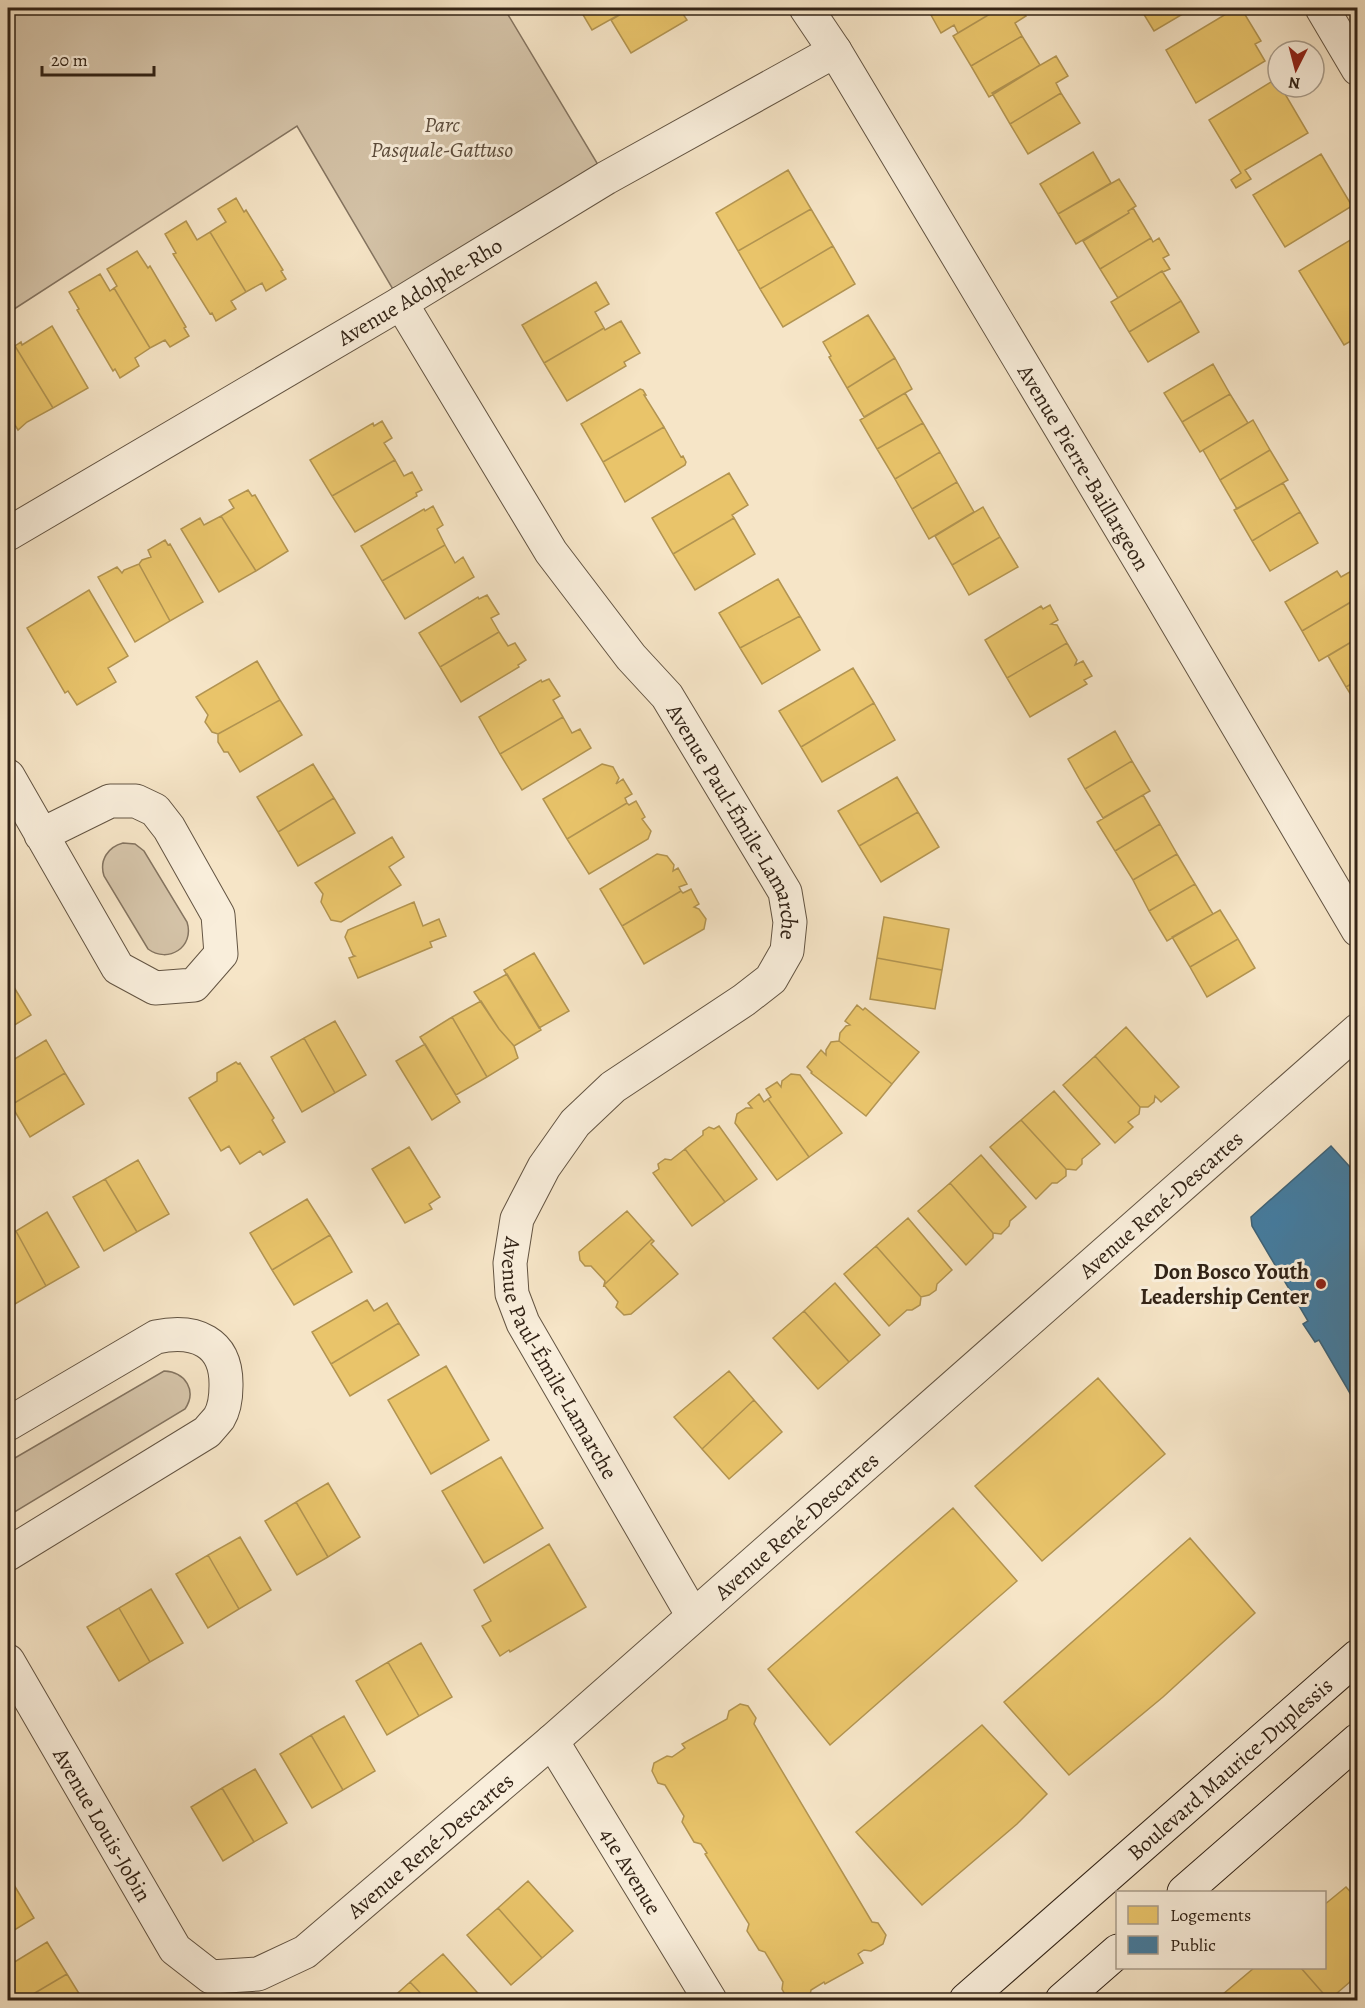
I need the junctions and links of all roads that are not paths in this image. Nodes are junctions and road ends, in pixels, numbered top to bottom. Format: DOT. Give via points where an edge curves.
graph roads {
  1 [pos="806,8"];
  2 [pos="1322,8"];
  3 [pos="834,51"];
  4 [pos="1358,69"];
  5 [pos="401,303"];
  6 [pos="8,534"];
  7 [pos="8,776"];
  8 [pos="41,835"];
  9 [pos="1358,930"];
  10 [pos="1358,1030"];
  11 [pos="8,1424"];
  12 [pos="8,1554"];
  13 [pos="693,1616"];
  14 [pos="1358,1656"];
  15 [pos="8,1661"];
  16 [pos="1358,1740"];
  17 [pos="552,1741"];
  18 [pos="1186,1891"];
  19 [pos="1116,1953"];
  20 [pos="211,1977"];
  21 [pos="710,2001"];
  22 [pos="966,2001"];
  23 [pos="1062,2001"];
  1 -- 3 [label="street, Avenue Pierre-Baillargeon"];
  2 -- 4 [label="street"];
  3 -- 5 [label="street, Avenue Adolphe-Rho" via="606,178"];
  3 -- 9 [label="street, Avenue Pierre-Baillargeon"];
  5 -- 6 [label="street, Avenue Adolphe-Rho"];
  5 -- 13 [label="street, Avenue Paul-Émile-Lamarche" via="551,552 631,657 666,696 785,892 790,922 787,951 771,979 613,1087 575,1123 544,1167 517,1219 510,1263 512,1294 523,1323"];
  7 -- 8 [label="street"];
  8 -- 8 [label="street" via="118,968 155,988 194,985 221,954 218,915 155,810 136,801 110,801"];
  10 -- 13 [label="street, Avenue René-Descartes"];
  11 -- 12 [label="street" via="156,1337 190,1336 209,1342 222,1357 226,1397 220,1416 207,1432"];
  13 -- 17 [label="street, Avenue René-Descartes"];
  14 -- 22 [label="street, Boulevard Maurice-Duplessis"];
  15 -- 20 [label="street, Avenue Louis-Jobin" via="175,1949"];
  16 -- 18 [label="street"];
  17 -- 20 [label="street, Avenue René-Descartes" via="305,1952 258,1974"];
  17 -- 21 [label="street, 41e Avenue"];
  19 -- 23 [label="street"];
}
